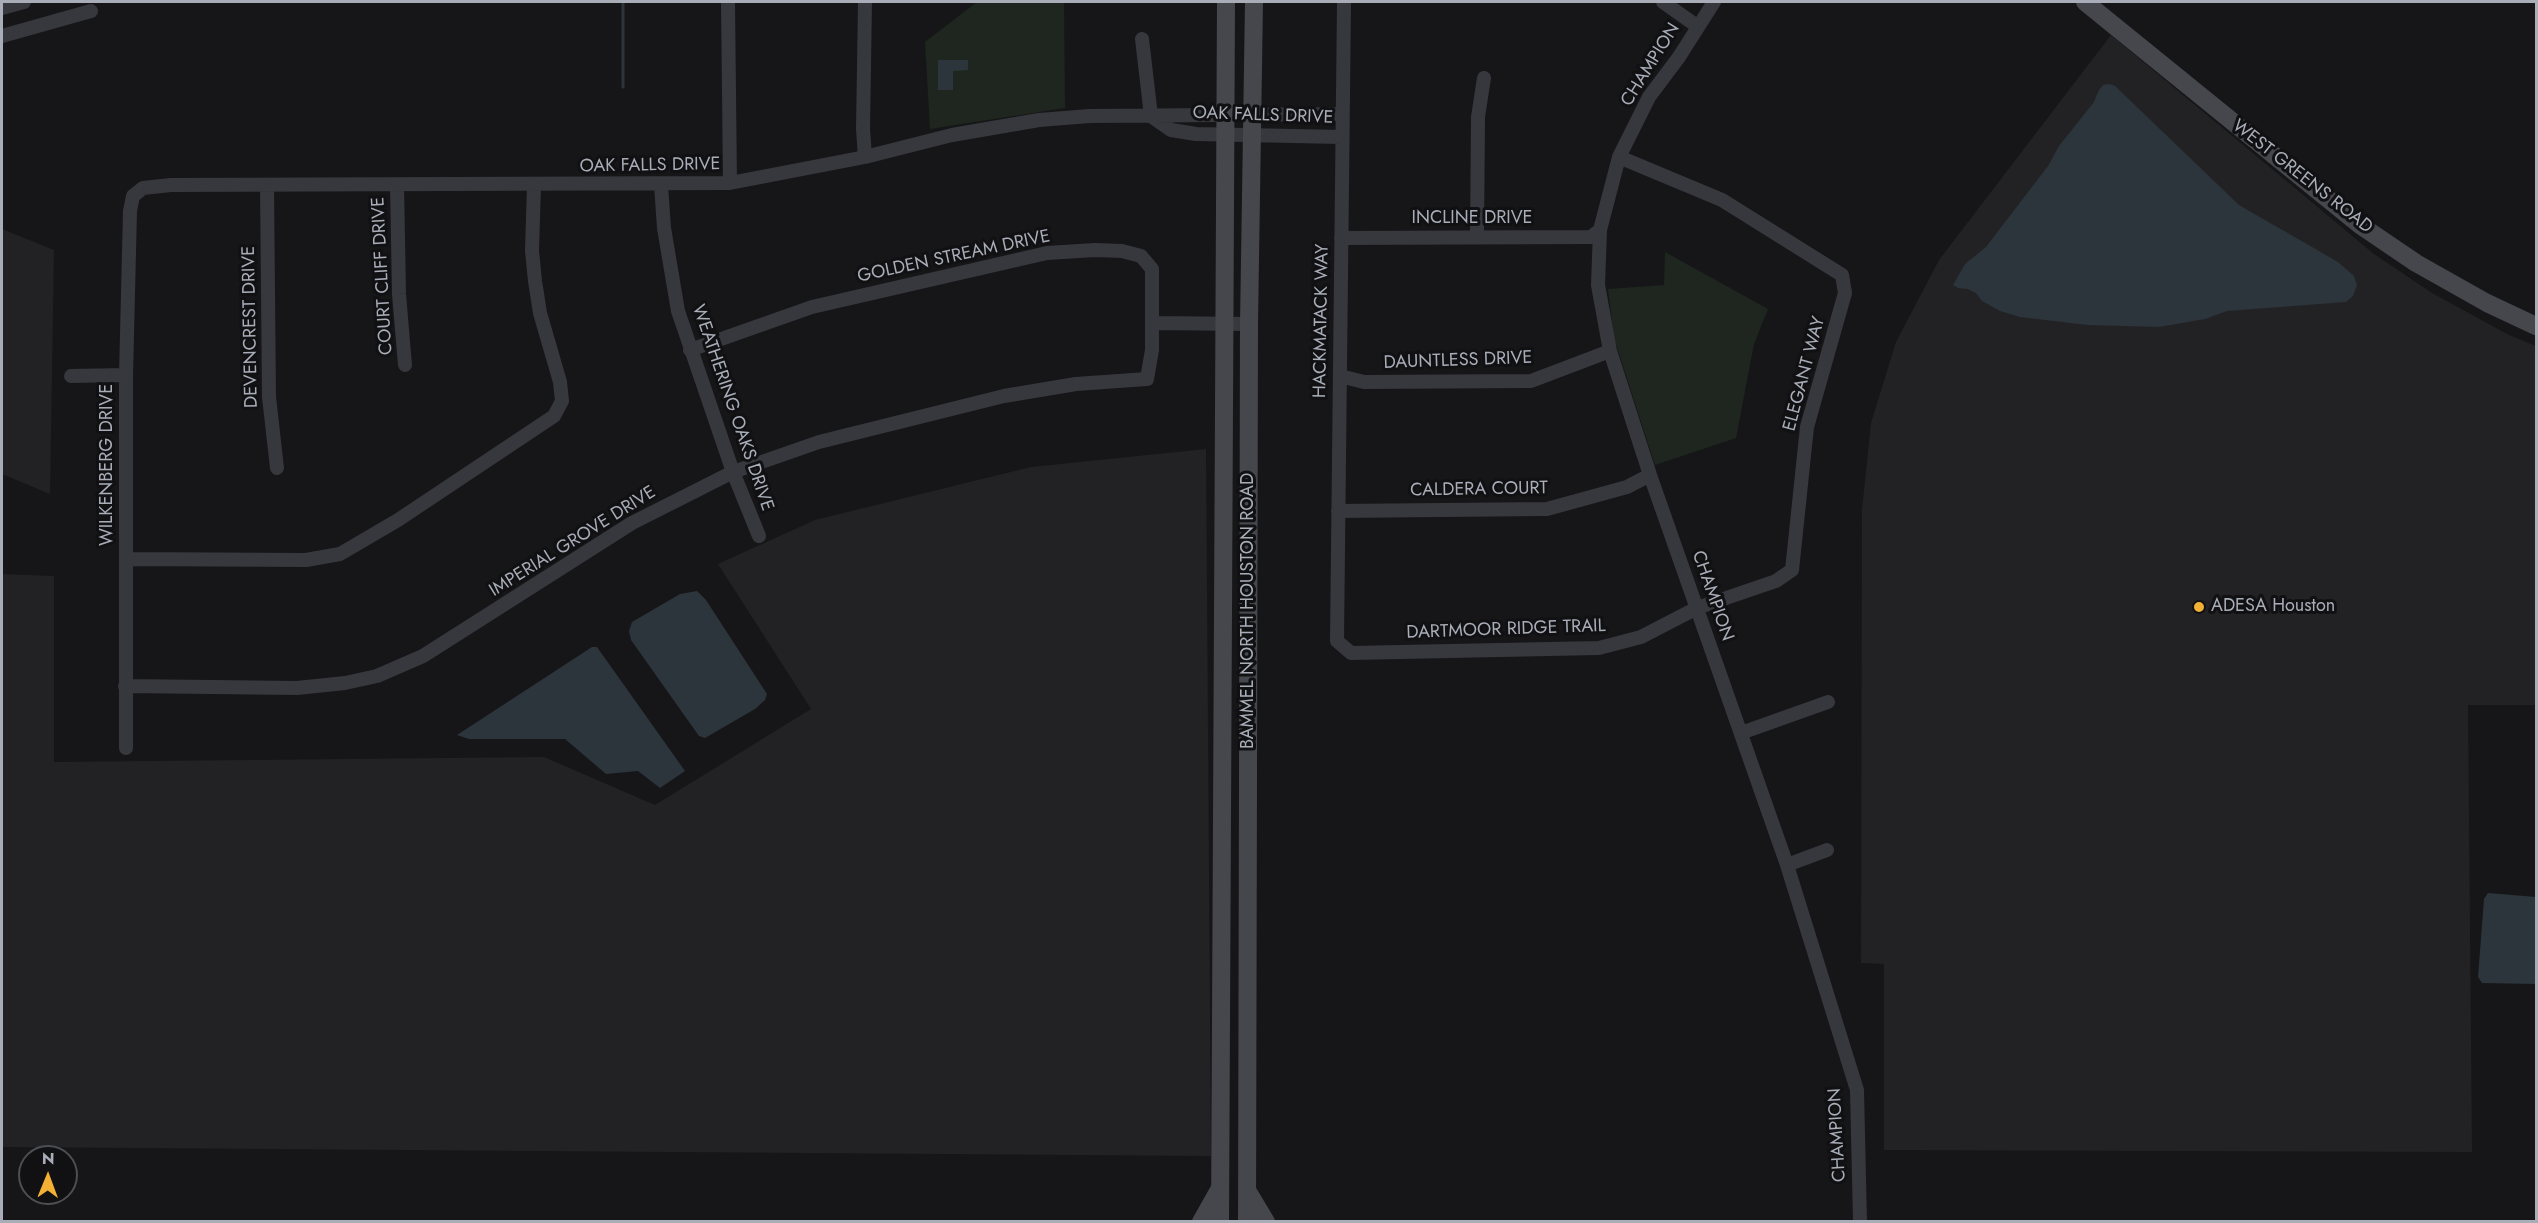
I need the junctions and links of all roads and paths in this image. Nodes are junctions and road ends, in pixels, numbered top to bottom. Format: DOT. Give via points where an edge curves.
graph roads {
  1 [pos="24,2"];
  2 [pos="728,2"];
  3 [pos="865,2"];
  4 [pos="1227,2"];
  5 [pos="1254,2"];
  6 [pos="1344,2"];
  7 [pos="1663,2"];
  8 [pos="1714,2"];
  9 [pos="2085,2"];
  10 [pos="2,8"];
  11 [pos="91,11"];
  12 [pos="1697,26"];
  13 [pos="2,36"];
  14 [pos="1142,39"];
  15 [pos="1484,78"];
  16 [pos="1225,114"];
  17 [pos="1253,114"];
  18 [pos="1342,114"];
  19 [pos="1151,116"];
  20 [pos="1225,135"];
  21 [pos="1253,135"];
  22 [pos="1342,137"];
  23 [pos="865,157"];
  24 [pos="1619,157"];
  25 [pos="730,183"];
  26 [pos="534,184"];
  27 [pos="267,185"];
  28 [pos="397,185"];
  29 [pos="661,185"];
  30 [pos="143,188"];
  31 [pos="1600,230"];
  32 [pos="1477,237"];
  33 [pos="1341,238"];
  34 [pos="1153,323"];
  35 [pos="1224,324"];
  36 [pos="1249,324"];
  37 [pos="2536,326"];
  38 [pos="690,350"];
  39 [pos="1610,351"];
  40 [pos="405,365"];
  41 [pos="126,375"];
  42 [pos="71,376"];
  43 [pos="1340,376"];
  44 [pos="1147,379"];
  45 [pos="277,468"];
  46 [pos="733,472"];
  47 [pos="1650,475"];
  48 [pos="1338,511"];
  49 [pos="759,536"];
  50 [pos="126,559"];
  51 [pos="1776,581"];
  52 [pos="1698,608"];
  53 [pos="1337,641"];
  54 [pos="1222,644"];
  55 [pos="1249,646"];
  56 [pos="125,686"];
  57 [pos="1828,702"];
  58 [pos="1741,733"];
  59 [pos="126,748"];
  60 [pos="1827,850"];
  61 [pos="1222,864"];
  62 [pos="1248,864"];
  63 [pos="1787,865"];
  64 [pos="1221,1186"];
  65 [pos="1247,1190"];
  66 [pos="1201,1221"];
  67 [pos="1220,1221"];
  68 [pos="1247,1221"];
  69 [pos="1266,1221"];
  70 [pos="1860,1221"];
  1 -- 10 [label="street"];
  2 -- 25 [label="street"];
  3 -- 23 [label="street"];
  4 -- 16 [label="main road, BAMMEL NORTH HOUSTON ROAD"];
  5 -- 17 [label="main road, BAMMEL NORTH HOUSTON ROAD"];
  6 -- 18 [label="street, HACKMATACK WAY"];
  7 -- 12 [label="street"];
  8 -- 12 [label="street, CHAMPION"];
  9 -- 37 [label="main road, WEST GREENS ROAD" via="2360,225 2487,303"];
  11 -- 13 [label="street"];
  12 -- 24 [label="street, CHAMPION" via="1649,97"];
  14 -- 19 [label="street"];
  15 -- 32 [label="street" via="1478,117"];
  16 -- 17 [label="street, OAK FALLS DRIVE"];
  16 -- 19 [label="street, OAK FALLS DRIVE"];
  16 -- 20 [label="main road, BAMMEL NORTH HOUSTON ROAD"];
  17 -- 18 [label="street, OAK FALLS DRIVE"];
  17 -- 21 [label="main road, BAMMEL NORTH HOUSTON ROAD"];
  18 -- 22 [label="street, HACKMATACK WAY"];
  19 -- 20 [label="street, OAK FALLS DRIVE" via="1171,130"];
  19 -- 23 [label="street, OAK FALLS DRIVE" via="1090,116 996,126"];
  20 -- 21 [label="street, OAK FALLS DRIVE"];
  20 -- 35 [label="main road, BAMMEL NORTH HOUSTON ROAD"];
  21 -- 22 [label="street, OAK FALLS DRIVE"];
  21 -- 36 [label="main road, BAMMEL NORTH HOUSTON ROAD"];
  22 -- 33 [label="street, HACKMATACK WAY"];
  23 -- 25 [label="street, OAK FALLS DRIVE"];
  24 -- 31 [label="street, CHAMPION"];
  24 -- 51 [label="street, ELEGANT WAY" via="1722,200 1842,275 1845,293 1807,426 1792,570"];
  25 -- 29 [label="street, OAK FALLS DRIVE"];
  26 -- 28 [label="street, OAK FALLS DRIVE"];
  26 -- 29 [label="street, OAK FALLS DRIVE"];
  26 -- 50 [label="street" via="535,281 562,401 554,416 362,543 329,558"];
  27 -- 28 [label="street, OAK FALLS DRIVE"];
  27 -- 30 [label="street, OAK FALLS DRIVE"];
  27 -- 45 [label="street, DEVENCREST DRIVE" via="269,397"];
  28 -- 40 [label="street, COURT CLIFF DRIVE"];
  29 -- 38 [label="street, WEATHERING OAKS DRIVE" via="671,276"];
  30 -- 41 [label="street, WILKENBERG DRIVE" via="133,196 129,211"];
  31 -- 32 [label="street, INCLINE DRIVE" via="1591,237"];
  31 -- 39 [label="street, CHAMPION" via="1598,285"];
  32 -- 33 [label="street, INCLINE DRIVE"];
  33 -- 43 [label="street, HACKMATACK WAY"];
  34 -- 35 [label="street"];
  34 -- 38 [label="street, GOLDEN STREAM DRIVE" via="1152,269 1141,256 1122,251 1063,251 812,308"];
  34 -- 44 [label="street, GOLDEN STREAM DRIVE"];
  35 -- 36 [label="street"];
  35 -- 54 [label="main road, BAMMEL NORTH HOUSTON ROAD"];
  36 -- 55 [label="main road, BAMMEL NORTH HOUSTON ROAD"];
  38 -- 46 [label="street, WEATHERING OAKS DRIVE"];
  39 -- 43 [label="street, DAUNTLESS DRIVE" via="1531,381 1364,382"];
  39 -- 47 [label="street, CHAMPION"];
  41 -- 42 [label="street"];
  41 -- 50 [label="street, WILKENBERG DRIVE"];
  43 -- 48 [label="street, HACKMATACK WAY"];
  44 -- 46 [label="street, IMPERIAL GROVE DRIVE" via="1076,384 1004,396 819,442"];
  46 -- 49 [label="street, WEATHERING OAKS DRIVE"];
  46 -- 56 [label="street, IMPERIAL GROVE DRIVE" via="603,540 453,638 393,670 345,683 297,688"];
  47 -- 48 [label="street, CALDERA COURT" via="1627,487 1547,509"];
  47 -- 52 [label="street, CHAMPION"];
  48 -- 53 [label="street, HACKMATACK WAY"];
  50 -- 56 [label="street, WILKENBERG DRIVE"];
  51 -- 52 [label="street, DARTMOOR RIDGE TRAIL"];
  52 -- 53 [label="street, DARTMOOR RIDGE TRAIL" via="1641,638 1599,648 1351,652"];
  52 -- 58 [label="street, CHAMPION"];
  54 -- 55 [label="main road"];
  54 -- 61 [label="main road, BAMMEL NORTH HOUSTON ROAD"];
  55 -- 62 [label="main road, BAMMEL NORTH HOUSTON ROAD"];
  56 -- 59 [label="street, WILKENBERG DRIVE"];
  57 -- 58 [label="street"];
  58 -- 63 [label="street, CHAMPION"];
  60 -- 63 [label="street"];
  61 -- 62 [label="main road"];
  61 -- 64 [label="main road, BAMMEL NORTH HOUSTON ROAD"];
  62 -- 65 [label="main road, BAMMEL NORTH HOUSTON ROAD"];
  63 -- 70 [label="street, CHAMPION" via="1857,1090"];
  64 -- 66 [label="main road"];
  64 -- 67 [label="main road, BAMMEL NORTH HOUSTON ROAD"];
  65 -- 68 [label="main road, BAMMEL NORTH HOUSTON ROAD"];
  65 -- 69 [label="main road"];
}
